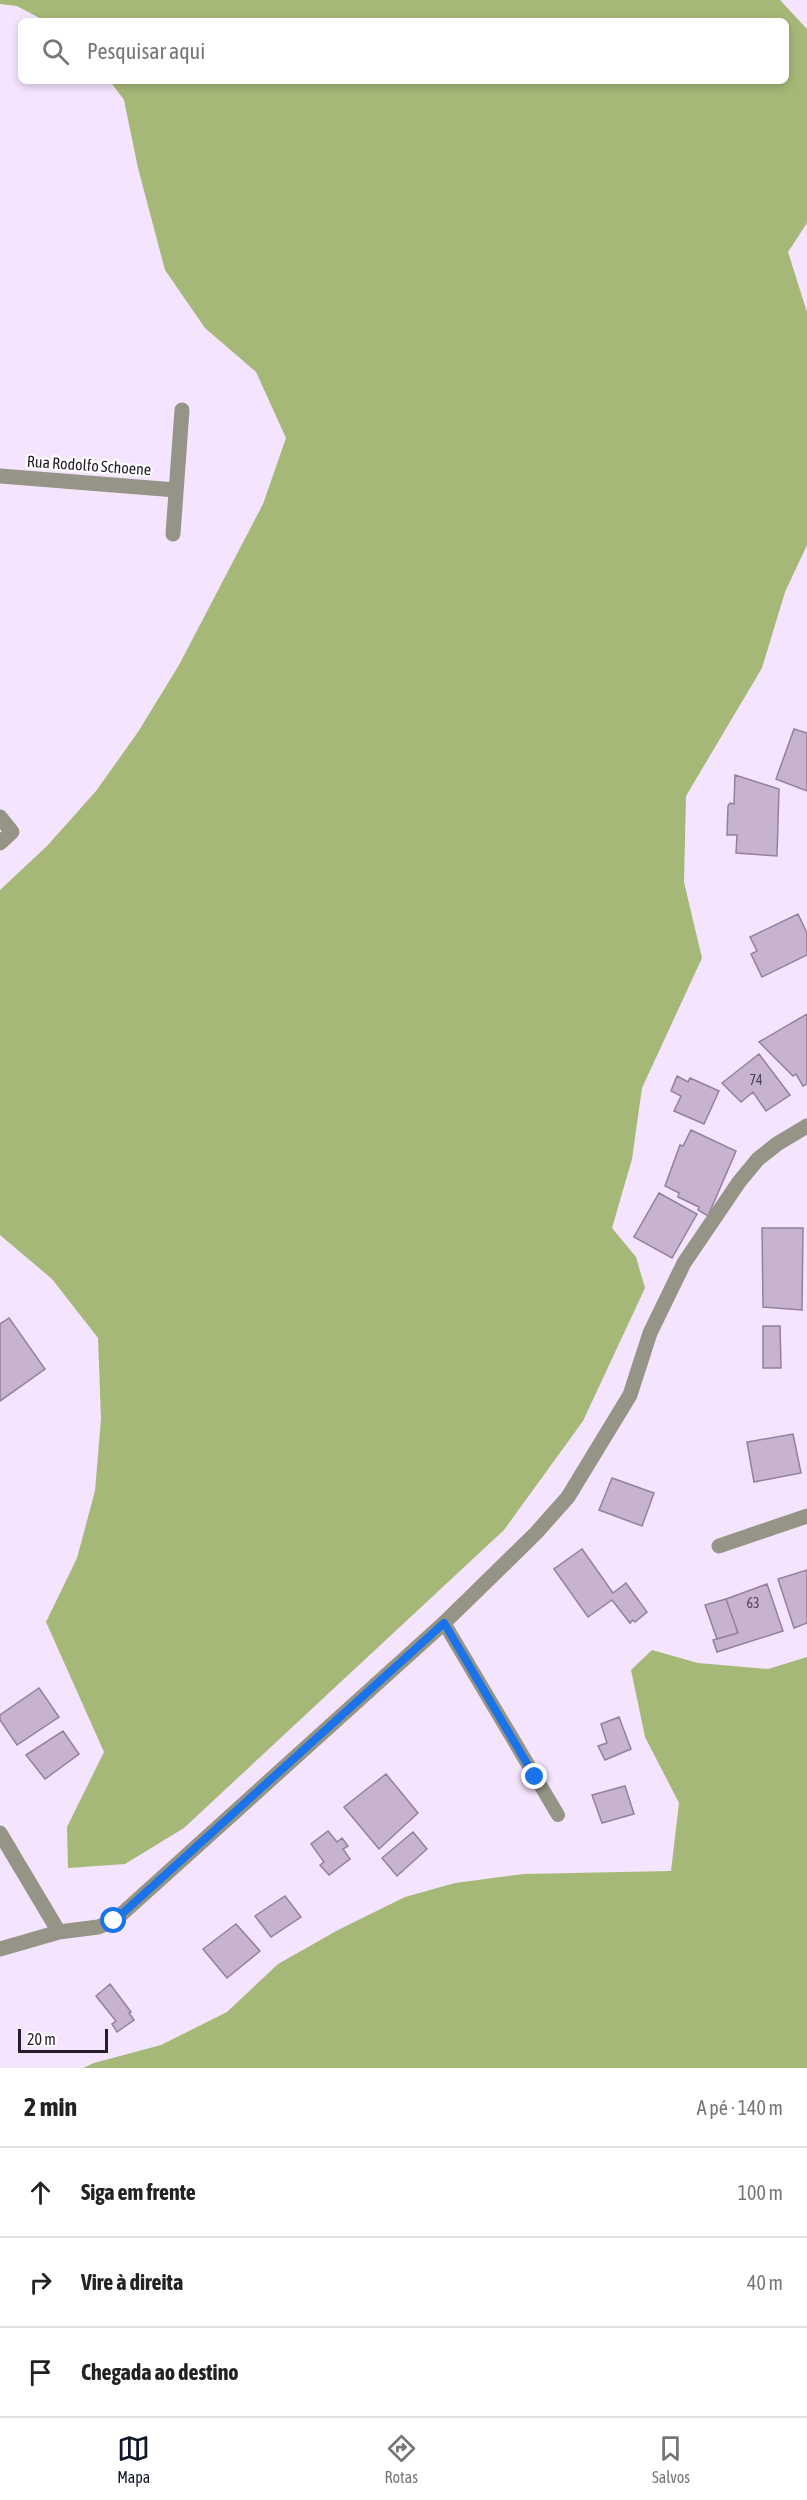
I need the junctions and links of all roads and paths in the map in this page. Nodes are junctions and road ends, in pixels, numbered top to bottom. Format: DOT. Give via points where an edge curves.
graph roads {
  1 [pos="182,410"];
  2 [pos="0,476"];
  3 [pos="176,490"];
  4 [pos="173,534"];
  5 [pos="0,817"];
  6 [pos="0,843"];
  7 [pos="807,1126"];
  8 [pos="807,1516"];
  9 [pos="720,1546"];
  10 [pos="444,1623"];
  11 [pos="558,1815"];
  12 [pos="0,1833"];
  13 [pos="59,1932"];
  14 [pos="0,1949"];
  1 -- 3 [label="street"];
  2 -- 3 [label="street, Rua Rodolfo Schoene"];
  3 -- 4 [label="street"];
  5 -- 6 [label="street" via="12,832"];
  7 -- 10 [label="street" via="758,1159 684,1263 650,1333 630,1395 568,1497"];
  8 -- 9 [label="street"];
  10 -- 11 [label="lane"];
  10 -- 13 [label="street" via="114,1921"];
  12 -- 13 [label="street"];
  13 -- 14 [label="street"];
}
